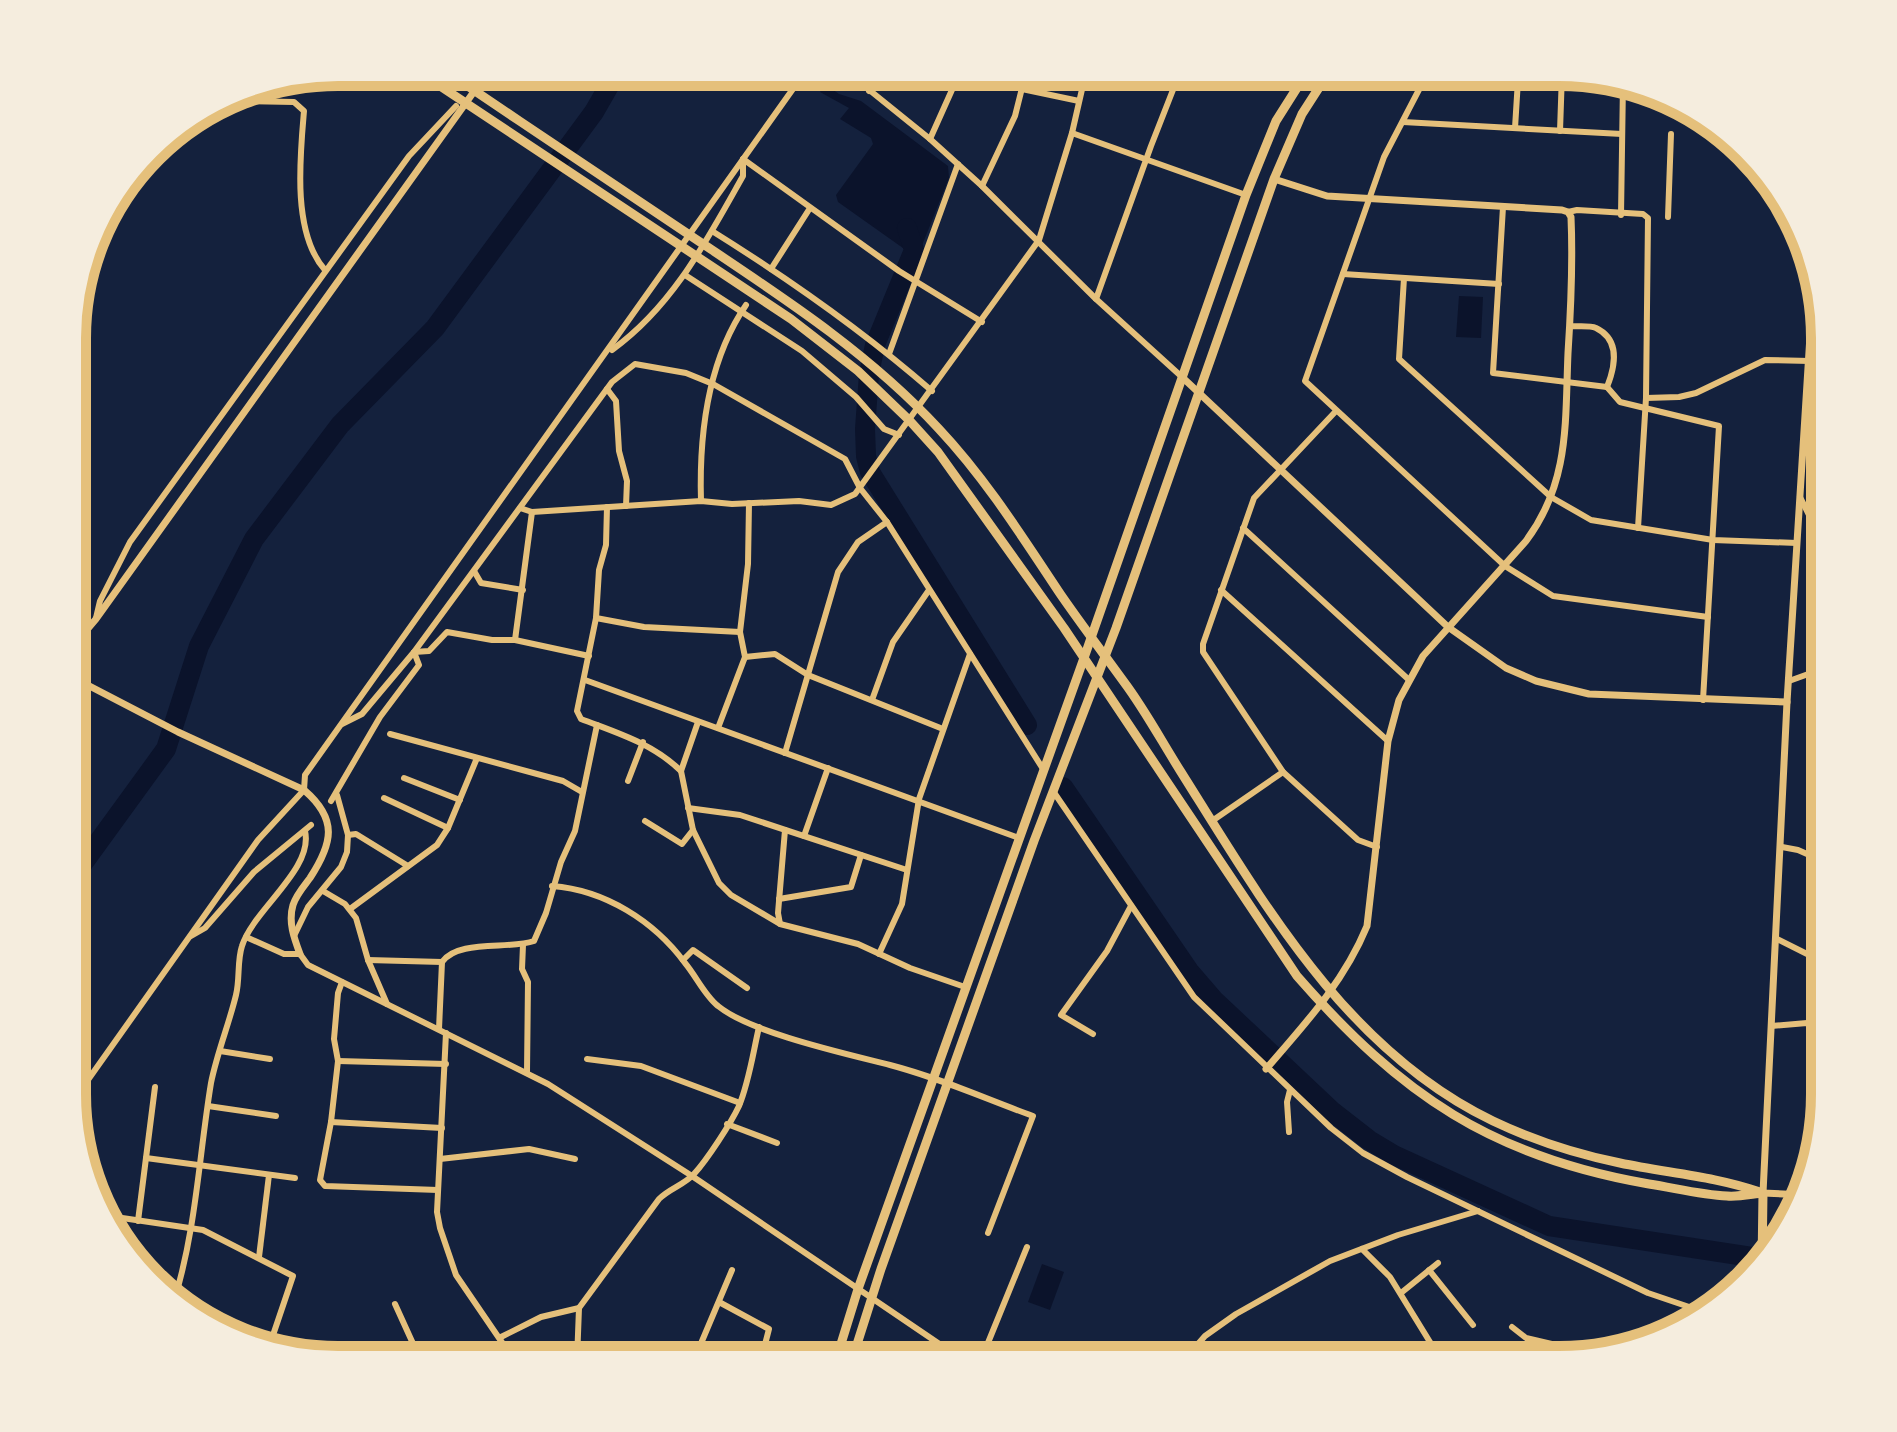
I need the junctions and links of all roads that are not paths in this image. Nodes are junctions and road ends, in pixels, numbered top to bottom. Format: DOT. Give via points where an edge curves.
graph roads {
  1 [pos="440,86"];
  2 [pos="468,86"];
  3 [pos="478,86"];
  4 [pos="795,86"];
  5 [pos="864,86"];
  6 [pos="872,86"];
  7 [pos="954,86"];
  8 [pos="1082,87"];
  9 [pos="1170,87"];
  10 [pos="1298,87"];
  11 [pos="1319,87"];
  12 [pos="1421,87"];
  13 [pos="1518,87"];
  14 [pos="1562,87"];
  15 [pos="1173,88"];
  16 [pos="1022,89"];
  17 [pos="869,91"];
  18 [pos="1623,95"];
  19 [pos="254,101"];
  20 [pos="1079,101"];
  21 [pos="456,106"];
  22 [pos="1403,122"];
  23 [pos="1515,128"];
  24 [pos="1560,131"];
  25 [pos="1072,133"];
  26 [pos="1622,134"];
  27 [pos="1671,134"];
  28 [pos="930,139"];
  29 [pos="743,159"];
  30 [pos="1146,159"];
  31 [pos="958,164"];
  32 [pos="1274,179"];
  33 [pos="982,186"];
  34 [pos="1246,195"];
  35 [pos="1370,199"];
  36 [pos="1503,207"];
  37 [pos="810,208"];
  38 [pos="1568,212"];
  39 [pos="1621,215"];
  40 [pos="1668,217"];
  41 [pos="712,231"];
  42 [pos="1039,240"];
  43 [pos="325,270"];
  44 [pos="770,270"];
  45 [pos="1343,274"];
  46 [pos="685,275"];
  47 [pos="1404,278"];
  48 [pos="914,279"];
  49 [pos="1499,284"];
  50 [pos="1096,299"];
  51 [pos="744,308"];
  52 [pos="982,322"];
  53 [pos="1570,326"];
  54 [pos="1811,337"];
  55 [pos="887,352"];
  56 [pos="605,355"];
  57 [pos="1810,361"];
  58 [pos="1809,372"];
  59 [pos="1182,377"];
  60 [pos="1567,382"];
  61 [pos="713,384"];
  62 [pos="1607,387"];
  63 [pos="607,389"];
  64 [pos="932,391"];
  65 [pos="1199,393"];
  66 [pos="1646,398"];
  67 [pos="919,408"];
  68 [pos="1644,408"];
  69 [pos="1336,411"];
  70 [pos="910,421"];
  71 [pos="899,435"];
  72 [pos="1279,470"];
  73 [pos="860,488"];
  74 [pos="1551,497"];
  75 [pos="1800,497"];
  76 [pos="701,501"];
  77 [pos="749,503"];
  78 [pos="626,506"];
  79 [pos="607,507"];
  80 [pos="520,508"];
  81 [pos="532,512"];
  82 [pos="1811,519"];
  83 [pos="887,522"];
  84 [pos="1243,528"];
  85 [pos="1638,528"];
  86 [pos="1713,540"];
  87 [pos="1797,543"];
  88 [pos="1505,566"];
  89 [pos="474,571"];
  90 [pos="523,590"];
  91 [pos="929,590"];
  92 [pos="1221,590"];
  93 [pos="1708,617"];
  94 [pos="596,618"];
  95 [pos="96,619"];
  96 [pos="1448,627"];
  97 [pos="86,630"];
  98 [pos="740,632"];
  99 [pos="1091,636"];
  100 [pos="515,640"];
  101 [pos="414,652"];
  102 [pos="970,654"];
  103 [pos="589,656"];
  104 [pos="745,657"];
  105 [pos="1105,657"];
  106 [pos="1084,658"];
  107 [pos="1811,673"];
  108 [pos="808,675"];
  109 [pos="1097,678"];
  110 [pos="1408,679"];
  111 [pos="585,680"];
  112 [pos="1789,681"];
  113 [pos="86,684"];
  114 [pos="872,700"];
  115 [pos="1703,700"];
  116 [pos="1787,702"];
  117 [pos="698,722"];
  118 [pos="340,725"];
  119 [pos="597,725"];
  120 [pos="718,728"];
  121 [pos="943,729"];
  122 [pos="390,734"];
  123 [pos="1388,741"];
  124 [pos="643,742"];
  125 [pos="785,753"];
  126 [pos="477,758"];
  127 [pos="828,768"];
  128 [pos="1043,769"];
  129 [pos="681,771"];
  130 [pos="1283,772"];
  131 [pos="404,778"];
  132 [pos="628,781"];
  133 [pos="304,790"];
  134 [pos="1052,790"];
  135 [pos="582,792"];
  136 [pos="337,795"];
  137 [pos="384,798"];
  138 [pos="919,799"];
  139 [pos="460,800"];
  140 [pos="331,801"];
  141 [pos="688,808"];
  142 [pos="645,821"];
  143 [pos="1212,821"];
  144 [pos="448,828"];
  145 [pos="693,830"];
  146 [pos="785,830"];
  147 [pos="348,835"];
  148 [pos="804,836"];
  149 [pos="1019,838"];
  150 [pos="1782,847"];
  151 [pos="1377,848"];
  152 [pos="861,855"];
  153 [pos="1810,855"];
  154 [pos="408,866"];
  155 [pos="907,870"];
  156 [pos="552,886"];
  157 [pos="323,891"];
  158 [pos="779,899"];
  159 [pos="1131,906"];
  160 [pos="350,909"];
  161 [pos="780,924"];
  162 [pos="294,936"];
  163 [pos="246,937"];
  164 [pos="187,939"];
  165 [pos="1777,939"];
  166 [pos="523,945"];
  167 [pos="300,954"];
  168 [pos="879,954"];
  169 [pos="1810,956"];
  170 [pos="368,960"];
  171 [pos="683,960"];
  172 [pos="442,962"];
  173 [pos="342,982"];
  174 [pos="965,987"];
  175 [pos="747,988"];
  176 [pos="1331,993"];
  177 [pos="387,1004"];
  178 [pos="1322,1004"];
  179 [pos="1810,1024"];
  180 [pos="1771,1026"];
  181 [pos="759,1027"];
  182 [pos="443,1031"];
  183 [pos="1093,1034"];
  184 [pos="220,1051"];
  185 [pos="270,1059"];
  186 [pos="587,1059"];
  187 [pos="338,1061"];
  188 [pos="446,1064"];
  189 [pos="1268,1066"];
  190 [pos="527,1072"];
  191 [pos="934,1079"];
  192 [pos="87,1081"];
  193 [pos="948,1083"];
  194 [pos="155,1087"];
  195 [pos="1290,1090"];
  196 [pos="740,1103"];
  197 [pos="208,1106"];
  198 [pos="276,1116"];
  199 [pos="331,1122"];
  200 [pos="727,1124"];
  201 [pos="442,1128"];
  202 [pos="1289,1132"];
  203 [pos="777,1143"];
  204 [pos="146,1158"];
  205 [pos="440,1159"];
  206 [pos="575,1159"];
  207 [pos="200,1166"];
  208 [pos="269,1175"];
  209 [pos="692,1176"];
  210 [pos="295,1178"];
  211 [pos="438,1190"];
  212 [pos="1763,1193"];
  213 [pos="1790,1194"];
  214 [pos="1478,1211"];
  215 [pos="119,1218"];
  216 [pos="138,1221"];
  217 [pos="192,1227"];
  218 [pos="988,1233"];
  219 [pos="1766,1238"];
  220 [pos="1027,1247"];
  221 [pos="1362,1249"];
  222 [pos="259,1257"];
  223 [pos="1438,1263"];
  224 [pos="732,1270"];
  225 [pos="1429,1270"];
  226 [pos="178,1288"];
  227 [pos="858,1289"];
  228 [pos="1401,1293"];
  229 [pos="871,1298"];
  230 [pos="719,1302"];
  231 [pos="395,1304"];
  232 [pos="579,1308"];
  233 [pos="1692,1308"];
  234 [pos="1473,1325"];
  235 [pos="1512,1327"];
  236 [pos="272,1337"];
  237 [pos="501,1337"];
  238 [pos="414,1345"];
  239 [pos="506,1345"];
  240 [pos="578,1345"];
  241 [pos="700,1345"];
  242 [pos="765,1345"];
  243 [pos="841,1345"];
  244 [pos="856,1345"];
  245 [pos="941,1346"];
  246 [pos="987,1346"];
  247 [pos="1197,1346"];
  248 [pos="1433,1346"];
  249 [pos="1560,1346"];
  1 -- 70 [label="main road" via="823,343"];
  2 -- 67 [label="main road" via="826,327"];
  3 -- 95 [label="street"];
  4 -- 29 [label="street"];
  5 -- 17 [label="street"];
  6 -- 17 [label="street"];
  7 -- 28 [label="street"];
  8 -- 20 [label="street"];
  9 -- 15 [label="street"];
  10 -- 34 [label="main road" via="1276,121"];
  11 -- 32 [label="main road"];
  12 -- 22 [label="street"];
  13 -- 23 [label="street"];
  14 -- 24 [label="street"];
  15 -- 30 [label="street"];
  16 -- 20 [label="street"];
  16 -- 33 [label="street"];
  17 -- 28 [label="street"];
  18 -- 26 [label="street"];
  19 -- 43 [label="street" via="294,102 304,111 302,197 316,260"];
  20 -- 25 [label="street"];
  21 -- 43 [label="street" via="409,156"];
  22 -- 23 [label="street"];
  22 -- 35 [label="street"];
  23 -- 24 [label="street"];
  24 -- 26 [label="street"];
  25 -- 30 [label="street"];
  25 -- 42 [label="street"];
  26 -- 39 [label="street"];
  27 -- 40 [label="street"];
  28 -- 31 [label="street"];
  29 -- 37 [label="street"];
  29 -- 41 [label="street" via="743,176"];
  29 -- 56 [label="street"];
  30 -- 34 [label="street"];
  30 -- 50 [label="street"];
  31 -- 33 [label="street"];
  31 -- 48 [label="street"];
  32 -- 35 [label="street" via="1327,196"];
  32 -- 65 [label="main road"];
  33 -- 42 [label="street"];
  34 -- 59 [label="main road"];
  35 -- 36 [label="street"];
  35 -- 45 [label="street"];
  36 -- 38 [label="street"];
  36 -- 49 [label="street"];
  37 -- 44 [label="street"];
  37 -- 48 [label="street"];
  38 -- 39 [label="street"];
  38 -- 53 [label="street" via="1573,252"];
  39 -- 66 [label="street" via="1648,218"];
  41 -- 44 [label="street"];
  41 -- 46 [label="street"];
  42 -- 50 [label="street"];
  42 -- 52 [label="street"];
  43 -- 95 [label="street" via="130,542"];
  44 -- 55 [label="street"];
  45 -- 47 [label="street"];
  45 -- 69 [label="street" via="1305,381"];
  46 -- 51 [label="street"];
  46 -- 56 [label="street"];
  47 -- 49 [label="street"];
  47 -- 74 [label="street" via="1399,359"];
  48 -- 52 [label="street"];
  48 -- 55 [label="street"];
  49 -- 60 [label="street" via="1493,373"];
  50 -- 59 [label="street"];
  51 -- 61 [label="street" via="726,338"];
  51 -- 71 [label="street" via="856,397 884,429"];
  52 -- 64 [label="street"];
  53 -- 60 [label="street"];
  53 -- 62 [label="street" via="1595,327 1610,339 1615,353"];
  54 -- 57 [label="street"];
  55 -- 64 [label="street"];
  56 -- 118 [label="street"];
  57 -- 58 [label="street"];
  57 -- 66 [label="street" via="1765,360 1696,393"];
  58 -- 75 [label="street"];
  59 -- 65 [label="street"];
  59 -- 99 [label="main road"];
  60 -- 62 [label="street"];
  60 -- 74 [label="street" via="1563,456"];
  61 -- 63 [label="street" via="635,364"];
  61 -- 73 [label="street" via="845,459"];
  61 -- 76 [label="street" via="700,458"];
  62 -- 68 [label="street" via="1620,402"];
  63 -- 78 [label="street" via="616,401"];
  63 -- 80 [label="street"];
  64 -- 67 [label="street"];
  65 -- 72 [label="street"];
  65 -- 105 [label="main road"];
  66 -- 68 [label="street"];
  67 -- 70 [label="street"];
  67 -- 99 [label="main road" via="969,463"];
  68 -- 85 [label="street"];
  68 -- 86 [label="street" via="1719,426"];
  69 -- 72 [label="street"];
  69 -- 88 [label="street"];
  70 -- 71 [label="street"];
  70 -- 106 [label="main road" via="946,462"];
  71 -- 73 [label="street"];
  72 -- 84 [label="street" via="1254,498"];
  72 -- 96 [label="street"];
  73 -- 77 [label="street" via="831,505"];
  73 -- 83 [label="street"];
  74 -- 85 [label="street" via="1591,520"];
  74 -- 88 [label="street" via="1536,527"];
  75 -- 82 [label="street"];
  75 -- 87 [label="street"];
  76 -- 77 [label="street"];
  76 -- 78 [label="street"];
  77 -- 98 [label="street"];
  78 -- 79 [label="street"];
  79 -- 81 [label="street"];
  79 -- 94 [label="street"];
  80 -- 81 [label="street"];
  80 -- 89 [label="street"];
  81 -- 90 [label="street"];
  83 -- 91 [label="street"];
  83 -- 108 [label="street" via="858,542 838,572"];
  84 -- 92 [label="street"];
  84 -- 110 [label="street"];
  85 -- 86 [label="street"];
  86 -- 87 [label="street"];
  86 -- 93 [label="street"];
  87 -- 112 [label="street"];
  88 -- 93 [label="street" via="1553,596"];
  88 -- 96 [label="street"];
  89 -- 90 [label="street" via="481,583"];
  89 -- 101 [label="street"];
  90 -- 100 [label="street"];
  91 -- 102 [label="street"];
  91 -- 114 [label="street" via="893,642"];
  92 -- 123 [label="street"];
  92 -- 130 [label="street" via="1203,652"];
  93 -- 115 [label="street"];
  94 -- 98 [label="street" via="644,627"];
  94 -- 103 [label="street"];
  95 -- 97 [label="street"];
  96 -- 110 [label="street"];
  96 -- 115 [label="street" via="1506,668 1562,689"];
  98 -- 104 [label="street"];
  99 -- 105 [label="main road"];
  99 -- 106 [label="main road"];
  100 -- 101 [label="street" via="447,632 429,651"];
  100 -- 103 [label="street"];
  101 -- 118 [label="street" via="362,714"];
  101 -- 136 [label="street" via="419,665 380,717"];
  102 -- 121 [label="street"];
  102 -- 128 [label="street"];
  103 -- 111 [label="street"];
  104 -- 108 [label="street" via="775,654"];
  104 -- 120 [label="street"];
  105 -- 109 [label="main road"];
  105 -- 143 [label="main road"];
  106 -- 109 [label="main road"];
  106 -- 128 [label="main road"];
  107 -- 112 [label="street"];
  108 -- 114 [label="street"];
  108 -- 125 [label="street"];
  109 -- 134 [label="main road"];
  109 -- 178 [label="main road" via="1297,976"];
  110 -- 123 [label="street"];
  111 -- 117 [label="street"];
  111 -- 119 [label="street" via="577,711 581,719"];
  112 -- 116 [label="street"];
  113 -- 133 [label="street"];
  114 -- 121 [label="street"];
  115 -- 116 [label="street"];
  116 -- 150 [label="street"];
  117 -- 120 [label="street"];
  117 -- 129 [label="street"];
  118 -- 133 [label="street" via="305,775"];
  119 -- 124 [label="street"];
  119 -- 135 [label="street"];
  120 -- 125 [label="street"];
  121 -- 138 [label="street"];
  122 -- 126 [label="street"];
  123 -- 151 [label="street"];
  124 -- 129 [label="street"];
  124 -- 132 [label="street"];
  125 -- 127 [label="street"];
  126 -- 135 [label="street" via="563,781"];
  126 -- 139 [label="street"];
  127 -- 138 [label="street"];
  127 -- 148 [label="street"];
  128 -- 149 [label="main road"];
  129 -- 141 [label="street"];
  130 -- 143 [label="street"];
  130 -- 151 [label="street" via="1358,840"];
  131 -- 139 [label="street"];
  133 -- 162 [label="street" via="318,802 329,834 320,862 294,902"];
  133 -- 164 [label="street" via="258,840"];
  134 -- 159 [label="street"];
  134 -- 193 [label="main road"];
  135 -- 156 [label="street" via="575,831"];
  136 -- 140 [label="street"];
  136 -- 147 [label="street"];
  137 -- 144 [label="street"];
  138 -- 149 [label="street"];
  138 -- 155 [label="street"];
  139 -- 144 [label="street"];
  141 -- 145 [label="street"];
  141 -- 146 [label="street" via="740,815"];
  142 -- 145 [label="street" via="682,844"];
  143 -- 176 [label="main road"];
  144 -- 154 [label="street" via="437,845"];
  145 -- 161 [label="street" via="719,883"];
  146 -- 148 [label="street"];
  146 -- 158 [label="street"];
  147 -- 154 [label="street" via="356,834"];
  147 -- 157 [label="street" via="341,867"];
  148 -- 152 [label="street"];
  149 -- 174 [label="main road"];
  150 -- 153 [label="street"];
  150 -- 165 [label="street"];
  151 -- 176 [label="street" via="1367,926"];
  152 -- 155 [label="street"];
  152 -- 158 [label="street" via="851,887"];
  154 -- 160 [label="street"];
  155 -- 168 [label="street" via="902,904"];
  156 -- 166 [label="street" via="534,941"];
  156 -- 171 [label="street" via="625,909 663,937"];
  157 -- 160 [label="street"];
  157 -- 162 [label="street"];
  158 -- 161 [label="street"];
  159 -- 183 [label="street" via="1107,951 1061,1015"];
  159 -- 189 [label="street" via="1194,997"];
  160 -- 170 [label="street"];
  161 -- 168 [label="street"];
  162 -- 167 [label="street"];
  163 -- 164 [label="street" via="300,861 308,828 254,872 205,928"];
  163 -- 167 [label="street" via="284,954"];
  163 -- 184 [label="street"];
  164 -- 192 [label="street"];
  165 -- 169 [label="street"];
  165 -- 180 [label="street"];
  166 -- 172 [label="street" via="456,951"];
  166 -- 190 [label="street"];
  167 -- 173 [label="street" via="308,965"];
  168 -- 174 [label="street"];
  170 -- 172 [label="street"];
  170 -- 177 [label="street"];
  171 -- 175 [label="street" via="693,950"];
  171 -- 181 [label="street" via="719,1007"];
  172 -- 182 [label="street"];
  173 -- 177 [label="street"];
  173 -- 187 [label="street" via="334,1039"];
  174 -- 191 [label="main road"];
  176 -- 178 [label="street"];
  176 -- 212 [label="main road" via="1379,1043 1435,1088 1491,1120 1603,1159 1731,1182"];
  177 -- 182 [label="street"];
  178 -- 189 [label="street"];
  178 -- 212 [label="main road" via="1397,1076 1487,1135 1613,1177 1729,1197"];
  179 -- 180 [label="street"];
  180 -- 212 [label="street"];
  181 -- 191 [label="street"];
  181 -- 196 [label="street"];
  182 -- 188 [label="street"];
  182 -- 190 [label="street"];
  184 -- 185 [label="street"];
  184 -- 197 [label="street"];
  186 -- 196 [label="street" via="641,1066"];
  187 -- 188 [label="street"];
  187 -- 199 [label="street"];
  188 -- 201 [label="street"];
  189 -- 195 [label="street"];
  190 -- 209 [label="street"];
  191 -- 193 [label="street"];
  191 -- 227 [label="main road"];
  193 -- 218 [label="street" via="1033,1116"];
  193 -- 229 [label="main road"];
  194 -- 204 [label="street"];
  195 -- 202 [label="street"];
  195 -- 214 [label="street" via="1363,1153"];
  196 -- 200 [label="street"];
  197 -- 198 [label="street"];
  197 -- 207 [label="street"];
  199 -- 201 [label="street"];
  199 -- 211 [label="street" via="320,1180 325,1186"];
  200 -- 203 [label="street"];
  200 -- 209 [label="street"];
  201 -- 205 [label="street"];
  204 -- 207 [label="street"];
  204 -- 216 [label="street"];
  205 -- 206 [label="street" via="529,1149"];
  205 -- 211 [label="street"];
  207 -- 208 [label="street"];
  207 -- 217 [label="street"];
  208 -- 210 [label="street"];
  208 -- 222 [label="street"];
  209 -- 227 [label="street"];
  209 -- 232 [label="street" via="659,1199"];
  211 -- 237 [label="street" via="440,1228 456,1275"];
  212 -- 213 [label="street"];
  212 -- 219 [label="main road"];
  214 -- 221 [label="street"];
  214 -- 233 [label="street" via="1648,1293"];
  215 -- 216 [label="street"];
  216 -- 217 [label="street"];
  217 -- 222 [label="street"];
  217 -- 226 [label="street"];
  220 -- 246 [label="street"];
  221 -- 228 [label="street"];
  221 -- 247 [label="street" via="1330,1261 1236,1314"];
  222 -- 236 [label="street" via="293,1276"];
  223 -- 225 [label="street"];
  224 -- 230 [label="street"];
  225 -- 228 [label="street"];
  225 -- 234 [label="street"];
  227 -- 229 [label="street"];
  227 -- 243 [label="main road"];
  228 -- 248 [label="street"];
  229 -- 244 [label="main road"];
  229 -- 245 [label="street"];
  230 -- 241 [label="street"];
  230 -- 242 [label="street" via="769,1329"];
  231 -- 238 [label="street"];
  232 -- 237 [label="street" via="541,1317"];
  232 -- 240 [label="street"];
  235 -- 249 [label="street" via="1526,1338"];
  237 -- 239 [label="street"];
}
